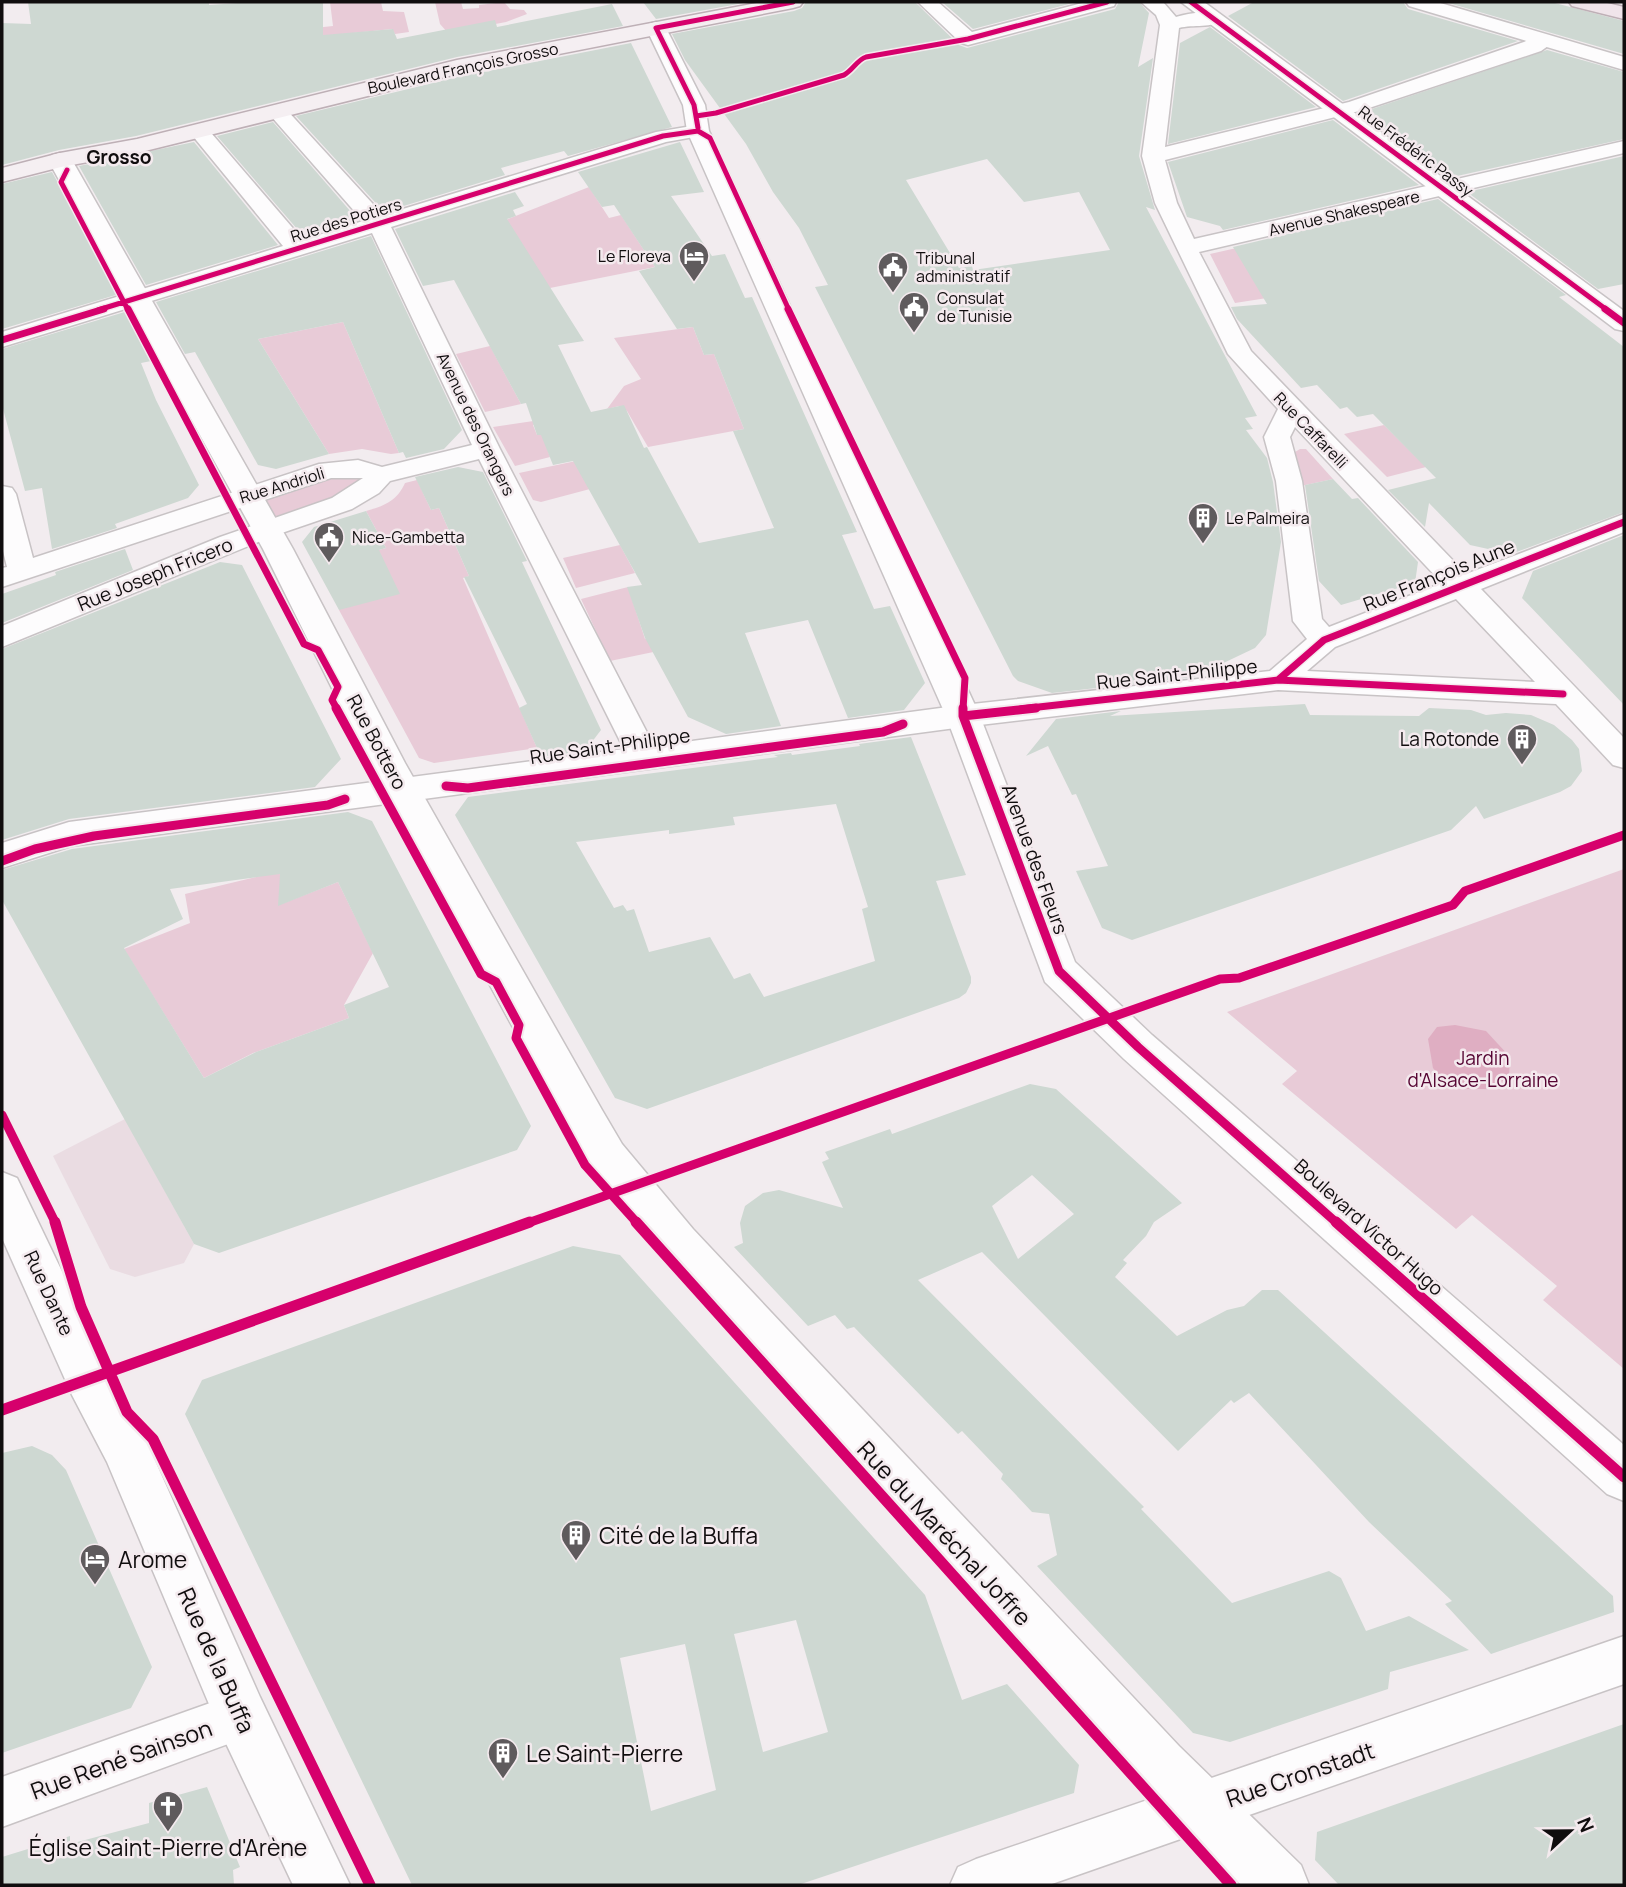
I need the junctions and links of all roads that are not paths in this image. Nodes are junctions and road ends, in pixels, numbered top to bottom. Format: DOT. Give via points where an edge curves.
graph roads {
  1 [pos="927,2"];
  2 [pos="1107,2"];
  3 [pos="1150,2"];
  4 [pos="1191,2"];
  5 [pos="1416,2"];
  6 [pos="1579,2"];
  7 [pos="1617,2"];
  8 [pos="781,3"];
  9 [pos="1624,4"];
  10 [pos="1624,13"];
  11 [pos="1213,19"];
  12 [pos="1170,25"];
  13 [pos="656,29"];
  14 [pos="1545,41"];
  15 [pos="1624,64"];
  16 [pos="277,111"];
  17 [pos="1338,111"];
  18 [pos="199,131"];
  19 [pos="698,131"];
  20 [pos="1624,147"];
  21 [pos="1153,156"];
  22 [pos="64,165"];
  23 [pos="2,175"];
  24 [pos="2,186"];
  25 [pos="1445,190"];
  26 [pos="379,225"];
  27 [pos="1186,248"];
  28 [pos="299,249"];
  29 [pos="139,299"];
  30 [pos="1624,323"];
  31 [pos="2,340"];
  32 [pos="1290,410"];
  33 [pos="487,449"];
  34 [pos="381,475"];
  35 [pos="2,494"];
  36 [pos="248,495"];
  37 [pos="1624,522"];
  38 [pos="266,528"];
  39 [pos="12,575"];
  40 [pos="1461,585"];
  41 [pos="2,637"];
  42 [pos="1324,640"];
  43 [pos="1278,680"];
  44 [pos="1563,694"];
  45 [pos="963,716"];
  46 [pos="1624,757"];
  47 [pos="645,759"];
  48 [pos="403,791"];
  49 [pos="2,856"];
  50 [pos="1092,1003"];
  51 [pos="620,1171"];
  52 [pos="2,1191"];
  53 [pos="80,1358"];
  54 [pos="1624,1477"];
  55 [pos="1624,1660"];
  56 [pos="241,1716"];
  57 [pos="2,1802"];
  58 [pos="1203,1807"];
  59 [pos="322,1885"];
  60 [pos="976,1885"];
  61 [pos="1281,1885"];
  1 -- 2 [label="street" via="968,38"];
  3 -- 12 [label="street" via="1161,8"];
  4 -- 11 [label="main road, Rue Frédéric Passy"];
  5 -- 14 [label="main road"];
  6 -- 10 [label="highway"];
  7 -- 9 [label="highway"];
  8 -- 13 [label="main road, Boulevard François Grosso"];
  11 -- 12 [label="street"];
  11 -- 17 [label="main road, Rue Frédéric Passy"];
  12 -- 21 [label="street, Rue Caffarelli"];
  13 -- 16 [label="main road, Boulevard François Grosso" via="447,69"];
  13 -- 19 [label="main road, Avenue des Fleurs" via="694,105"];
  14 -- 15 [label="main road"];
  14 -- 17 [label="street"];
  16 -- 18 [label="main road, Boulevard François Grosso"];
  16 -- 26 [label="street, Avenue des Orangers"];
  17 -- 21 [label="street"];
  17 -- 25 [label="main road, Rue Frédéric Passy"];
  18 -- 22 [label="main road, Boulevard François Grosso" via="136,146 110,158"];
  18 -- 28 [label="street"];
  19 -- 26 [label="street, Rue des Potiers" via="663,136"];
  19 -- 45 [label="main road, Avenue des Fleurs"];
  20 -- 25 [label="street, Avenue Shakespeare"];
  21 -- 27 [label="street, Rue Caffarelli" via="1166,203"];
  22 -- 23 [label="main road, Boulevard François Grosso"];
  22 -- 24 [label="main road, Boulevard François Grosso"];
  22 -- 29 [label="main road, Rue Bottero"];
  25 -- 27 [label="street, Avenue Shakespeare"];
  25 -- 30 [label="main road, Rue Frédéric Passy"];
  26 -- 28 [label="street, Rue des Potiers"];
  26 -- 33 [label="street, Avenue des Orangers"];
  27 -- 32 [label="street, Rue Caffarelli" via="1240,354"];
  28 -- 29 [label="street, Rue des Potiers"];
  29 -- 31 [label="street, Rue des Potiers"];
  29 -- 36 [label="main road, Rue Bottero"];
  32 -- 40 [label="street, Rue Caffarelli"];
  32 -- 42 [label="street" via="1277,437 1289,481 1308,621"];
  33 -- 34 [label="street, Rue Andrioli"];
  33 -- 47 [label="street, Avenue des Orangers"];
  34 -- 36 [label="street, Rue Andrioli" via="358,468 328,470"];
  34 -- 38 [label="street, Rue Joseph Fricero" via="369,489 345,503"];
  35 -- 39 [label="street"];
  36 -- 38 [label="main road, Rue Bottero"];
  36 -- 39 [label="street, Rue Andrioli"];
  37 -- 40 [label="street, Rue François Aune"];
  38 -- 41 [label="street, Rue Joseph Fricero"];
  38 -- 48 [label="main road, Rue Bottero"];
  40 -- 42 [label="street, Rue François Aune"];
  40 -- 44 [label="street, Rue Caffarelli"];
  42 -- 43 [label="street, Rue François Aune"];
  43 -- 44 [label="street, Rue Saint-Philippe"];
  43 -- 45 [label="street, Rue Saint-Philippe"];
  44 -- 46 [label="street, Rue Caffarelli"];
  45 -- 47 [label="street, Rue Saint-Philippe"];
  45 -- 50 [label="main road, Avenue des Fleurs" via="1059,971"];
  47 -- 48 [label="street, Rue Saint-Philippe"];
  48 -- 49 [label="street, Rue Saint-Philippe" via="69,834"];
  48 -- 51 [label="main road, Rue Bottero" via="607,1157"];
  50 -- 54 [label="main road, Boulevard Victor Hugo"];
  51 -- 58 [label="main road, Rue du Maréchal Joffre" via="687,1253"];
  52 -- 53 [label="main road, Rue Dante"];
  53 -- 56 [label="main road, Rue de la Buffa" via="124,1446"];
  55 -- 58 [label="street, Rue Cronstadt"];
  56 -- 57 [label="street, Rue René Sainson"];
  56 -- 59 [label="main road, Rue de la Buffa"];
  58 -- 60 [label="street, Rue Cronstadt"];
  58 -- 61 [label="main road, Rue du Maréchal Joffre"];
}
